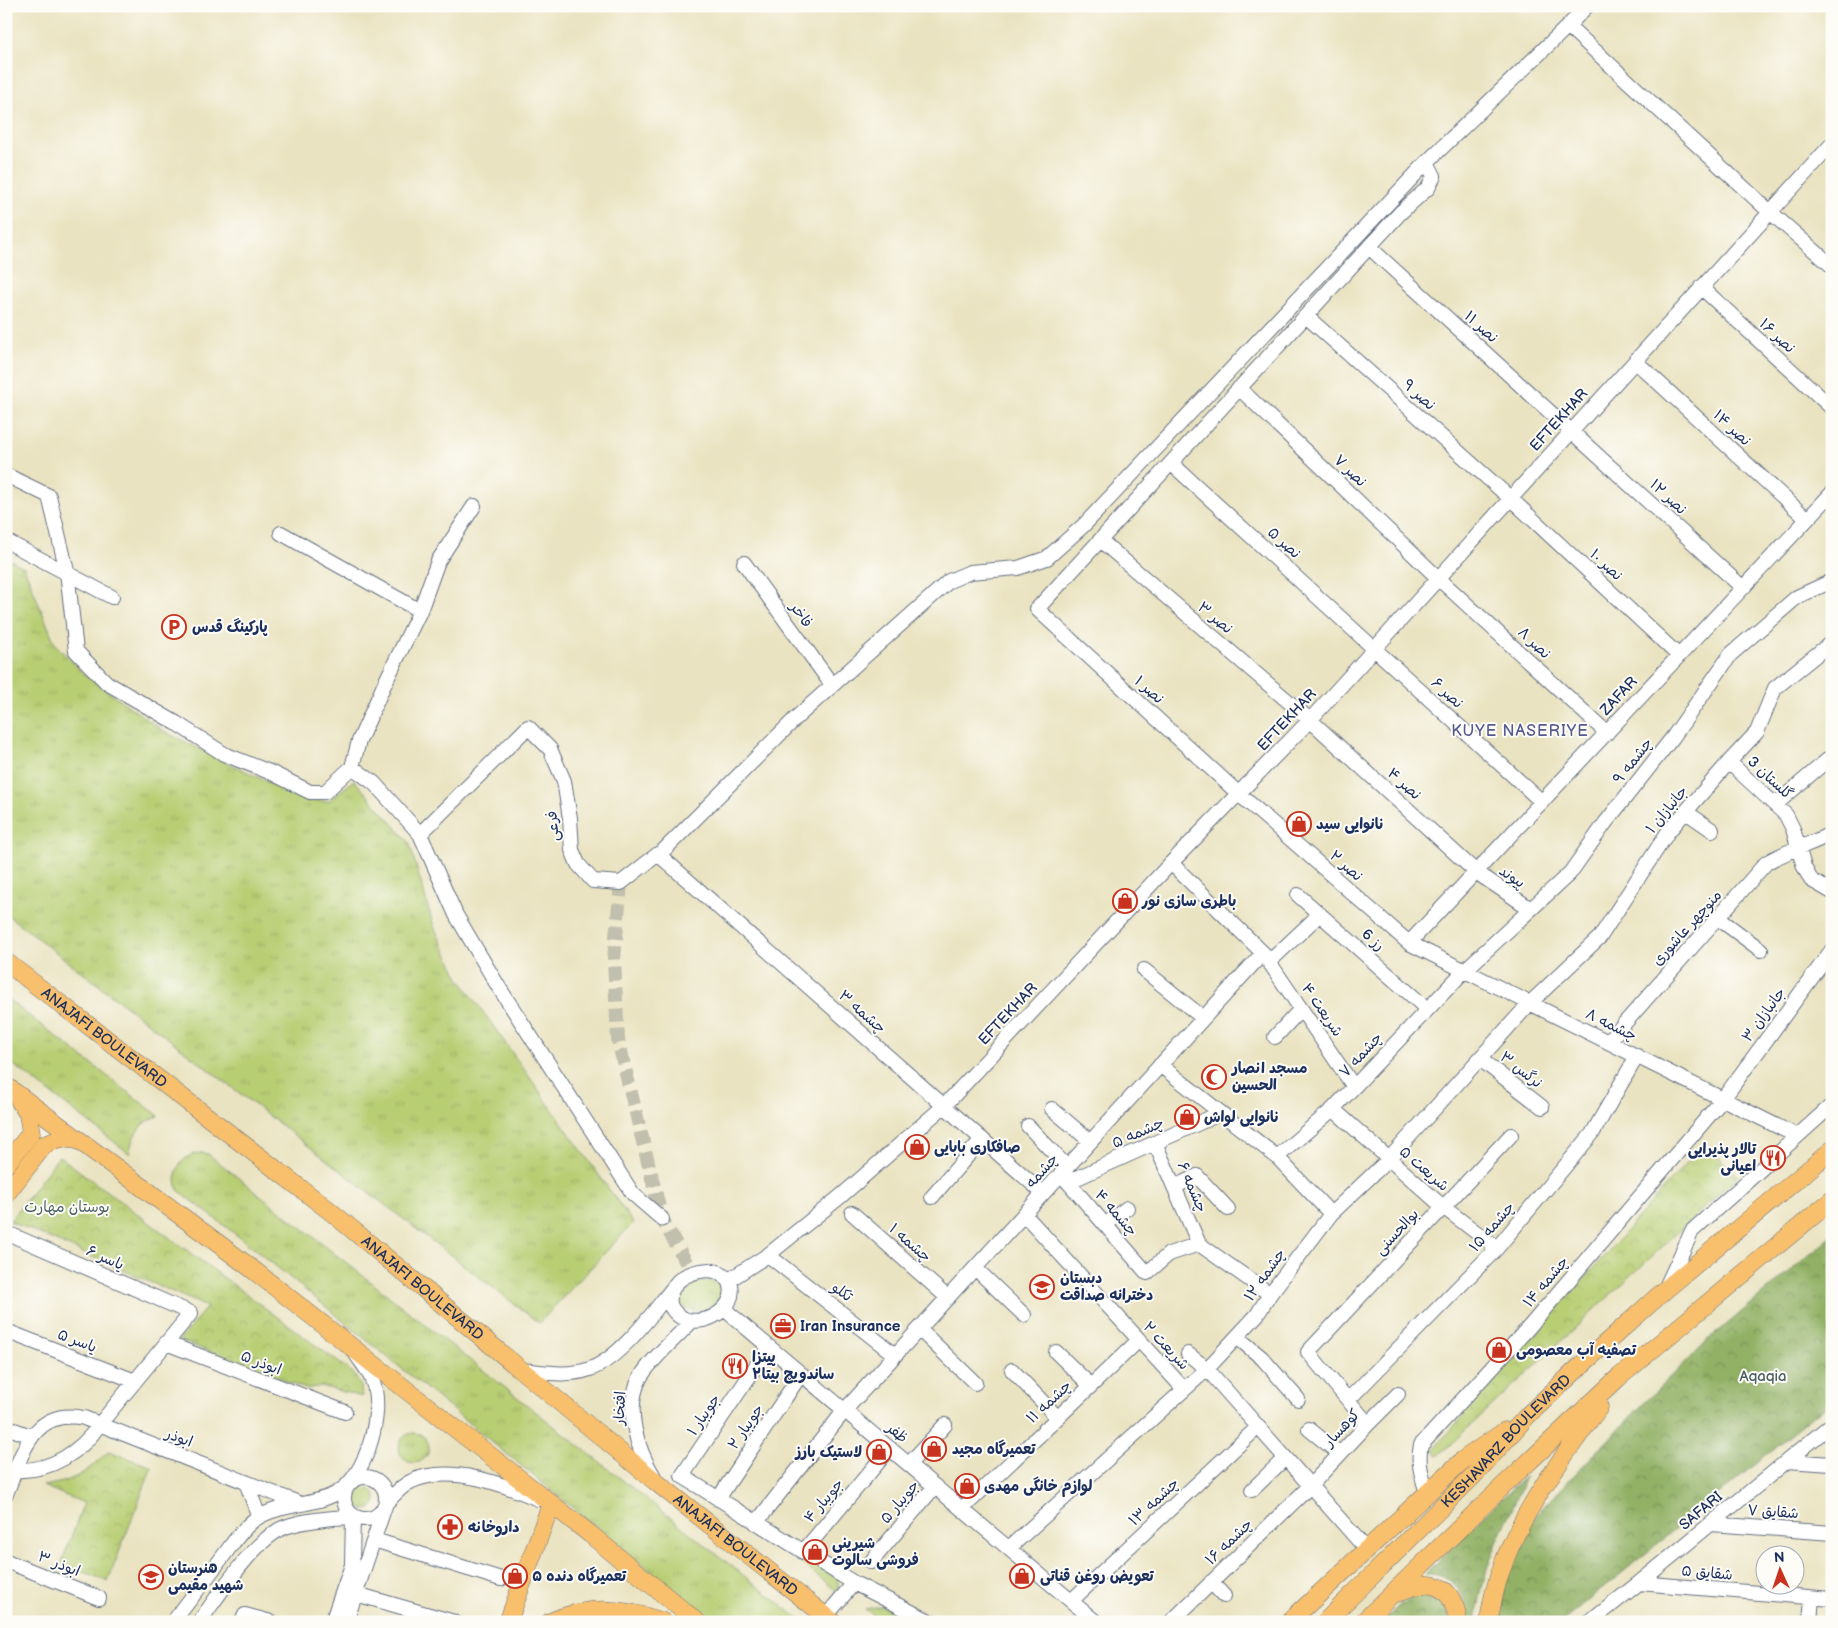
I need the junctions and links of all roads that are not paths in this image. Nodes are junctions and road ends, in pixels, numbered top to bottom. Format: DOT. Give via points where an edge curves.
graph roads {
  1 [pos="1587,6"];
  2 [pos="1568,26"];
  3 [pos="1832,144"];
  4 [pos="1427,162"];
  5 [pos="1769,211"];
  6 [pos="1369,247"];
  7 [pos="1832,266"];
  8 [pos="1701,287"];
  9 [pos="1306,316"];
  10 [pos="1635,361"];
  11 [pos="1239,388"];
  12 [pos="1832,408"];
  13 [pos="1571,430"];
  14 [pos="1171,462"];
  15 [pos="6,475"];
  16 [pos="1832,493"];
  17 [pos="1510,498"];
  18 [pos="474,506"];
  19 [pos="1807,519"];
  20 [pos="281,534"];
  21 [pos="1100,540"];
  22 [pos="6,541"];
  23 [pos="744,563"];
  24 [pos="67,571"];
  25 [pos="1438,578"];
  26 [pos="1832,581"];
  27 [pos="1743,588"];
  28 [pos="112,596"];
  29 [pos="420,611"];
  30 [pos="1832,642"];
  31 [pos="1375,648"];
  32 [pos="1679,656"];
  33 [pos="832,685"];
  34 [pos="1310,720"];
  35 [pos="1607,733"];
  36 [pos="1832,756"];
  37 [pos="1729,762"];
  38 [pos="352,766"];
  39 [pos="1239,794"];
  40 [pos="1542,802"];
  41 [pos="1776,805"];
  42 [pos="1686,812"];
  43 [pos="1712,830"];
  44 [pos="1832,833"];
  45 [pos="420,834"];
  46 [pos="1799,848"];
  47 [pos="659,855"];
  48 [pos="1171,863"];
  49 [pos="1476,872"];
  50 [pos="1832,892"];
  51 [pos="1298,895"];
  52 [pos="1531,909"];
  53 [pos="1320,914"];
  54 [pos="1718,918"];
  55 [pos="1409,943"];
  56 [pos="1761,950"];
  57 [pos="1832,950"];
  58 [pos="1266,957"];
  59 [pos="6,962"];
  60 [pos="1144,970"];
  61 [pos="1465,970"];
  62 [pos="1530,1003"];
  63 [pos="1427,1008"];
  64 [pos="1301,1009"];
  65 [pos="1203,1018"];
  66 [pos="1275,1037"];
  67 [pos="1608,1042"];
  68 [pos="1637,1056"];
  69 [pos="1480,1059"];
  70 [pos="1160,1065"];
  71 [pos="1354,1086"];
  72 [pos="11,1090"];
  73 [pos="1724,1099"];
  74 [pos="1832,1105"];
  75 [pos="944,1106"];
  76 [pos="1542,1107"];
  77 [pos="1052,1109"];
  78 [pos="1333,1110"];
  79 [pos="1221,1113"];
  80 [pos="1028,1126"];
  81 [pos="30,1133"];
  82 [pos="1511,1135"];
  83 [pos="1797,1136"];
  84 [pos="982,1139"];
  85 [pos="78,1140"];
  86 [pos="1090,1141"];
  87 [pos="1155,1143"];
  88 [pos="45,1144"];
  89 [pos="1832,1150"];
  90 [pos="1277,1157"];
  91 [pos="1389,1159"];
  92 [pos="6,1164"];
  93 [pos="1066,1174"];
  94 [pos="1174,1187"];
  95 [pos="1043,1193"];
  96 [pos="6,1194"];
  97 [pos="932,1197"];
  98 [pos="1832,1200"];
  99 [pos="1443,1207"];
  100 [pos="1127,1208"];
  101 [pos="1228,1209"];
  102 [pos="852,1213"];
  103 [pos="1024,1214"];
  104 [pos="1330,1214"];
  105 [pos="662,1219"];
  106 [pos="1105,1225"];
  107 [pos="7,1232"];
  108 [pos="1199,1244"];
  109 [pos="1497,1248"];
  110 [pos="768,1255"];
  111 [pos="975,1268"];
  112 [pos="729,1280"];
  113 [pos="672,1289"];
  114 [pos="1665,1290"];
  115 [pos="1270,1294"];
  116 [pos="948,1298"];
  117 [pos="724,1309"];
  118 [pos="1024,1315"];
  119 [pos="692,1321"];
  120 [pos="919,1329"];
  121 [pos="6,1331"];
  122 [pos="1237,1336"];
  123 [pos="1139,1340"];
  124 [pos="166,1343"];
  125 [pos="352,1346"];
  126 [pos="769,1347"];
  127 [pos="1056,1352"];
  128 [pos="1188,1354"];
  129 [pos="895,1355"];
  130 [pos="1207,1369"];
  131 [pos="521,1370"];
  132 [pos="1012,1370"];
  133 [pos="801,1374"];
  134 [pos="1618,1378"];
  135 [pos="135,1381"];
  136 [pos="975,1384"];
  137 [pos="1090,1385"];
  138 [pos="1184,1389"];
  139 [pos="1398,1394"];
  140 [pos="1298,1399"];
  141 [pos="1348,1400"];
  142 [pos="845,1410"];
  143 [pos="345,1412"];
  144 [pos="1528,1415"];
  145 [pos="1057,1417"];
  146 [pos="1368,1424"];
  147 [pos="1832,1424"];
  148 [pos="99,1425"];
  149 [pos="944,1425"];
  150 [pos="6,1426"];
  151 [pos="1258,1427"];
  152 [pos="1309,1429"];
  153 [pos="31,1436"];
  154 [pos="890,1448"];
  155 [pos="1340,1454"];
  156 [pos="1285,1458"];
  157 [pos="1788,1460"];
  158 [pos="909,1464"];
  159 [pos="1832,1464"];
  160 [pos="16,1470"];
  161 [pos="246,1482"];
  162 [pos="656,1482"];
  163 [pos="348,1485"];
  164 [pos="934,1486"];
  165 [pos="1310,1486"];
  166 [pos="1252,1490"];
  167 [pos="1427,1493"];
  168 [pos="6,1494"];
  169 [pos="718,1499"];
  170 [pos="301,1504"];
  171 [pos="386,1504"];
  172 [pos="551,1504"];
  173 [pos="962,1509"];
  174 [pos="353,1516"];
  175 [pos="259,1517"];
  176 [pos="756,1523"];
  177 [pos="1711,1524"];
  178 [pos="1832,1532"];
  179 [pos="374,1540"];
  180 [pos="1009,1548"];
  181 [pos="1367,1550"];
  182 [pos="803,1552"];
  183 [pos="6,1561"];
  184 [pos="871,1562"];
  185 [pos="501,1579"];
  186 [pos="1211,1582"];
  187 [pos="854,1583"];
  188 [pos="1639,1583"];
  189 [pos="356,1594"];
  190 [pos="1224,1596"];
  191 [pos="99,1598"];
  192 [pos="1388,1598"];
  193 [pos="1812,1598"];
  194 [pos="1832,1599"];
  195 [pos="1072,1601"];
  196 [pos="829,1619"];
  197 [pos="173,1622"];
  198 [pos="199,1622"];
  199 [pos="242,1622"];
  200 [pos="271,1622"];
  201 [pos="332,1622"];
  202 [pos="346,1622"];
  203 [pos="454,1622"];
  204 [pos="508,1622"];
  205 [pos="550,1622"];
  206 [pos="663,1622"];
  207 [pos="697,1622"];
  208 [pos="931,1622"];
  209 [pos="1096,1622"];
  210 [pos="1171,1622"];
  211 [pos="1289,1622"];
  212 [pos="1325,1622"];
  213 [pos="1363,1622"];
  214 [pos="1458,1622"];
  215 [pos="1489,1622"];
  216 [pos="1590,1622"];
  217 [pos="1810,1622"];
  1 -- 2 [label="street"];
  2 -- 4 [label="street"];
  2 -- 5 [label="street"];
  3 -- 5 [label="street, EFTEKHAR"];
  4 -- 6 [label="street" via="1434,176 1428,188"];
  4 -- 33 [label="street" via="1084,525 1047,558 1018,568 970,572 949,581"];
  5 -- 7 [label="street"];
  5 -- 8 [label="street, EFTEKHAR"];
  6 -- 9 [label="street"];
  6 -- 13 [label="street, نصر ۱۱"];
  8 -- 10 [label="street, EFTEKHAR"];
  8 -- 12 [label="street, نصر ۱۶"];
  9 -- 11 [label="street"];
  9 -- 17 [label="street, نصر ۹"];
  10 -- 13 [label="street, EFTEKHAR"];
  10 -- 19 [label="street, نصر ۱۴"];
  11 -- 14 [label="street"];
  11 -- 25 [label="street, نصر ۷"];
  13 -- 17 [label="street, EFTEKHAR"];
  13 -- 27 [label="street, نصر ۱۲"];
  14 -- 21 [label="street"];
  14 -- 31 [label="street, نصر ۵"];
  15 -- 24 [label="street" via="49,496"];
  16 -- 19 [label="street, ZAFAR"];
  17 -- 25 [label="street, EFTEKHAR"];
  17 -- 32 [label="street, نصر ۱۰"];
  18 -- 29 [label="street" via="438,561"];
  19 -- 27 [label="street, ZAFAR"];
  20 -- 29 [label="street"];
  21 -- 34 [label="street, نصر ۳"];
  21 -- 39 [label="street, نصر ۱" via="1037,609"];
  22 -- 24 [label="street"];
  23 -- 33 [label="street, فاخر"];
  24 -- 28 [label="street"];
  24 -- 38 [label="street" via="76,651 107,683 224,754 310,792 324,792"];
  25 -- 31 [label="street, EFTEKHAR"];
  25 -- 35 [label="street, نصر ۸"];
  26 -- 52 [label="street, چشمه ۹" via="1797,597 1731,654 1674,737 1570,873"];
  27 -- 32 [label="street, ZAFAR"];
  29 -- 38 [label="street" via="384,685"];
  30 -- 37 [label="street, جانبازان ۱" via="1775,688 1757,732"];
  31 -- 34 [label="street, EFTEKHAR"];
  31 -- 40 [label="street, نصر ۶"];
  32 -- 35 [label="street, ZAFAR"];
  33 -- 47 [label="street"];
  34 -- 39 [label="street, EFTEKHAR"];
  34 -- 49 [label="street, نصر ۴"];
  35 -- 40 [label="street, ZAFAR"];
  36 -- 41 [label="street"];
  37 -- 41 [label="street, گلستان 3"];
  37 -- 42 [label="street, جانبازان ۱"];
  38 -- 45 [label="street" via="374,783"];
  39 -- 48 [label="street, EFTEKHAR"];
  39 -- 55 [label="street, نصر ۲"];
  40 -- 49 [label="street, ZAFAR"];
  41 -- 46 [label="street, گلستان 3" via="1786,814"];
  42 -- 43 [label="street"];
  42 -- 62 [label="street, جانبازان ۱" via="1668,832 1600,937"];
  44 -- 46 [label="street, منوچهر عاشوری"];
  45 -- 47 [label="street, فرعی" via="528,727 550,749 564,781 572,850 578,864 593,881 621,883"];
  45 -- 105 [label="street" via="456,915 498,986 633,1194"];
  46 -- 50 [label="street, گلستان 3" via="1804,867 1812,880"];
  46 -- 54 [label="street, منوچهر عاشوری" via="1766,863"];
  47 -- 75 [label="street, چشمه ۳"];
  48 -- 58 [label="street"];
  48 -- 75 [label="street, EFTEKHAR"];
  49 -- 52 [label="street, پیوند"];
  49 -- 55 [label="street, ZAFAR"];
  51 -- 53 [label="street, رز 6"];
  52 -- 61 [label="street, چشمه ۹"];
  53 -- 58 [label="street, چشمه"];
  53 -- 63 [label="street, رز 6"];
  54 -- 56 [label="street"];
  54 -- 67 [label="street, منوچهر عاشوری"];
  55 -- 61 [label="street, چشمه ۸"];
  57 -- 73 [label="street, جانبازان ۳"];
  58 -- 64 [label="street, شریعت ۴"];
  58 -- 65 [label="street, چشمه"];
  59 -- 131 [label="main road, ANAJAFI BOULEVARD" via="330,1211"];
  60 -- 65 [label="street"];
  61 -- 62 [label="street, چشمه ۸"];
  61 -- 63 [label="street, چشمه ۷"];
  62 -- 67 [label="street, چشمه ۸"];
  62 -- 69 [label="street, چشمه ۱۲"];
  63 -- 71 [label="street, چشمه ۷"];
  64 -- 66 [label="street"];
  64 -- 71 [label="street, شریعت ۴"];
  65 -- 70 [label="street, چشمه"];
  67 -- 68 [label="street, چشمه ۸"];
  68 -- 73 [label="street, چشمه ۸"];
  68 -- 109 [label="street, چشمه ۱۵" via="1592,1134"];
  69 -- 76 [label="street, نرگس ۳"];
  69 -- 91 [label="street, چشمه ۱۲"];
  70 -- 79 [label="street"];
  70 -- 86 [label="street, چشمه"];
  71 -- 78 [label="street, چشمه ۷"];
  72 -- 81 [label="main road" via="28,1114"];
  72 -- 85 [label="main road"];
  73 -- 83 [label="street, چشمه ۸"];
  73 -- 167 [label="street, چشمه ۱۴" via="1530,1326 1422,1445 1421,1472"];
  74 -- 83 [label="street"];
  75 -- 84 [label="street, چشمه ۳"];
  75 -- 110 [label="street, EFTEKHAR"];
  77 -- 86 [label="street"];
  78 -- 90 [label="street, چشمه ۷"];
  78 -- 91 [label="street, شریعت ۵"];
  79 -- 87 [label="street, چشمه ۵"];
  79 -- 90 [label="street"];
  80 -- 93 [label="street, چشمه ۴"];
  81 -- 88 [label="main road"];
  81 -- 92 [label="main road"];
  82 -- 99 [label="street, بوالحسنی"];
  83 -- 114 [label="street" via="1692,1231"];
  84 -- 95 [label="street, چشمه ۳"];
  84 -- 97 [label="street"];
  85 -- 88 [label="main road" via="60,1138"];
  85 -- 125 [label="main road"];
  86 -- 93 [label="street, چشمه"];
  87 -- 93 [label="street, چشمه ۵"];
  87 -- 94 [label="street, چشمه ۶"];
  88 -- 96 [label="main road"];
  89 -- 114 [label="main road, KESHAVARZ BOULEVARD"];
  90 -- 104 [label="street"];
  91 -- 99 [label="street, شریعت ۵"];
  91 -- 104 [label="street, چشمه ۱۲"];
  93 -- 95 [label="street, چشمه"];
  93 -- 106 [label="street, چشمه ۴"];
  94 -- 101 [label="street" via="1197,1176"];
  94 -- 108 [label="street, چشمه ۶"];
  95 -- 103 [label="street, چشمه"];
  98 -- 134 [label="main road, KESHAVARZ BOULEVARD"];
  99 -- 109 [label="street, شریعت ۵"];
  99 -- 141 [label="street, بوالحسنی" via="1308,1352"];
  100 -- 106 [label="street"];
  102 -- 116 [label="street, چشمه ۱"];
  103 -- 111 [label="street, چشمه"];
  103 -- 123 [label="street, شریعت ۲"];
  104 -- 115 [label="street, چشمه ۱۲"];
  106 -- 108 [label="street, چشمه ۴" via="1147,1273 1169,1254"];
  107 -- 124 [label="street, یاسر ۶" via="191,1313"];
  108 -- 115 [label="street"];
  109 -- 141 [label="street, چشمه ۱۵"];
  110 -- 112 [label="street, EFTEKHAR"];
  110 -- 129 [label="street, تکلو"];
  111 -- 116 [label="street, چشمه"];
  111 -- 118 [label="street"];
  112 -- 113 [label="street" via="718,1272 700,1271 684,1277"];
  112 -- 117 [label="street" via="732,1293"];
  113 -- 119 [label="street" via="670,1307 676,1315"];
  113 -- 131 [label="street" via="622,1347 602,1363 590,1369 564,1373"];
  114 -- 144 [label="main road, KESHAVARZ BOULEVARD"];
  115 -- 122 [label="street, چشمه ۱۲" via="1257,1315"];
  116 -- 120 [label="street, چشمه"];
  117 -- 119 [label="street" via="709,1318"];
  117 -- 126 [label="street, ظفر"];
  119 -- 162 [label="street, افتخار" via="648,1368 636,1391 635,1431 646,1465"];
  120 -- 129 [label="street, چشمه"];
  120 -- 136 [label="street"];
  121 -- 135 [label="street, یاسر ۵"];
  122 -- 130 [label="street, چشمه ۱۲"];
  122 -- 140 [label="street" via="1262,1358"];
  123 -- 137 [label="street, چشمه ۱۱"];
  123 -- 138 [label="street, شریعت ۲"];
  124 -- 135 [label="street"];
  124 -- 143 [label="street, ابوذر ۵"];
  125 -- 163 [label="street" via="372,1380 377,1401 370,1441 363,1461"];
  125 -- 172 [label="main road"];
  126 -- 133 [label="street, ظفر"];
  126 -- 169 [label="street, جویبار ۱" via="682,1476"];
  127 -- 137 [label="street"];
  128 -- 130 [label="street"];
  129 -- 142 [label="street, چشمه"];
  130 -- 138 [label="street, چشمه ۱۲"];
  130 -- 151 [label="street"];
  131 -- 162 [label="main road, ANAJAFI BOULEVARD"];
  132 -- 145 [label="street"];
  133 -- 142 [label="street, ظفر"];
  133 -- 169 [label="street, جویبار ۲"];
  134 -- 192 [label="main road, KESHAVARZ BOULEVARD"];
  134 -- 215 [label="main road" via="1525,1516 1510,1544"];
  135 -- 148 [label="street"];
  137 -- 145 [label="street, چشمه ۱۱"];
  138 -- 180 [label="street, چشمه ۱۲"];
  139 -- 146 [label="street, کوهسار"];
  141 -- 146 [label="street"];
  142 -- 154 [label="street, ظفر"];
  142 -- 176 [label="street, چشمه"];
  144 -- 167 [label="main road" via="1463,1460"];
  144 -- 212 [label="main road, KESHAVARZ BOULEVARD" via="1474,1475"];
  145 -- 173 [label="street, چشمه ۱۱"];
  146 -- 155 [label="street, کوهسار"];
  147 -- 157 [label="street, SAFARI"];
  148 -- 153 [label="street, ابوذر" via="70,1415 42,1424"];
  148 -- 160 [label="street" via="90,1438 67,1456 29,1470"];
  148 -- 161 [label="street, ابوذر"];
  149 -- 158 [label="street"];
  150 -- 153 [label="street"];
  151 -- 156 [label="street"];
  151 -- 195 [label="street, چشمه ۱۳"];
  152 -- 155 [label="street"];
  153 -- 160 [label="street"];
  154 -- 158 [label="street, ظفر"];
  154 -- 182 [label="street, جویبار ۴"];
  155 -- 165 [label="street, کوهسار"];
  156 -- 165 [label="street"];
  156 -- 166 [label="street"];
  157 -- 159 [label="street"];
  157 -- 177 [label="street, SAFARI"];
  158 -- 164 [label="street, ظفر"];
  160 -- 168 [label="street"];
  161 -- 170 [label="street, ابوذر"];
  161 -- 175 [label="street"];
  162 -- 196 [label="main road, ANAJAFI BOULEVARD"];
  163 -- 170 [label="street" via="336,1494"];
  163 -- 171 [label="street" via="365,1477 377,1481 385,1491"];
  163 -- 174 [label="street" via="344,1505"];
  164 -- 173 [label="street, ظفر"];
  164 -- 184 [label="street, جویبار ۵"];
  165 -- 181 [label="street"];
  165 -- 186 [label="street, چشمه ۱۶"];
  167 -- 181 [label="main road"];
  169 -- 176 [label="street"];
  170 -- 175 [label="street"];
  171 -- 172 [label="street" via="412,1481 434,1475 470,1476 509,1486"];
  171 -- 174 [label="street" via="373,1518"];
  171 -- 179 [label="street"];
  172 -- 204 [label="main road"];
  172 -- 207 [label="main road"];
  173 -- 180 [label="street, ظفر"];
  174 -- 198 [label="street" via="305,1521 270,1534 255,1548"];
  174 -- 201 [label="street" via="352,1565"];
  175 -- 197 [label="street" via="233,1542"];
  176 -- 182 [label="street"];
  177 -- 178 [label="street, شقایق ۷"];
  177 -- 188 [label="street, SAFARI"];
  179 -- 185 [label="street"];
  179 -- 189 [label="street"];
  180 -- 195 [label="street, ظفر"];
  181 -- 211 [label="main road"];
  182 -- 187 [label="street"];
  183 -- 191 [label="street, ابوذر ۳"];
  186 -- 190 [label="street"];
  186 -- 210 [label="street, چشمه ۱۶"];
  187 -- 196 [label="street"];
  187 -- 208 [label="street"];
  188 -- 193 [label="street, شقایق ۵"];
  188 -- 216 [label="street, SAFARI"];
  189 -- 202 [label="street"];
  189 -- 203 [label="street"];
  192 -- 213 [label="main road, KESHAVARZ BOULEVARD"];
  192 -- 214 [label="main road" via="1418,1585 1438,1586 1451,1597"];
  193 -- 194 [label="street, شقایق ۵"];
  193 -- 217 [label="street"];
  195 -- 209 [label="street, ظفر"];
  199 -- 200 [label="street" via="245,1615"];
  205 -- 206 [label="main road" via="563,1616 606,1610 622,1610"];
}
